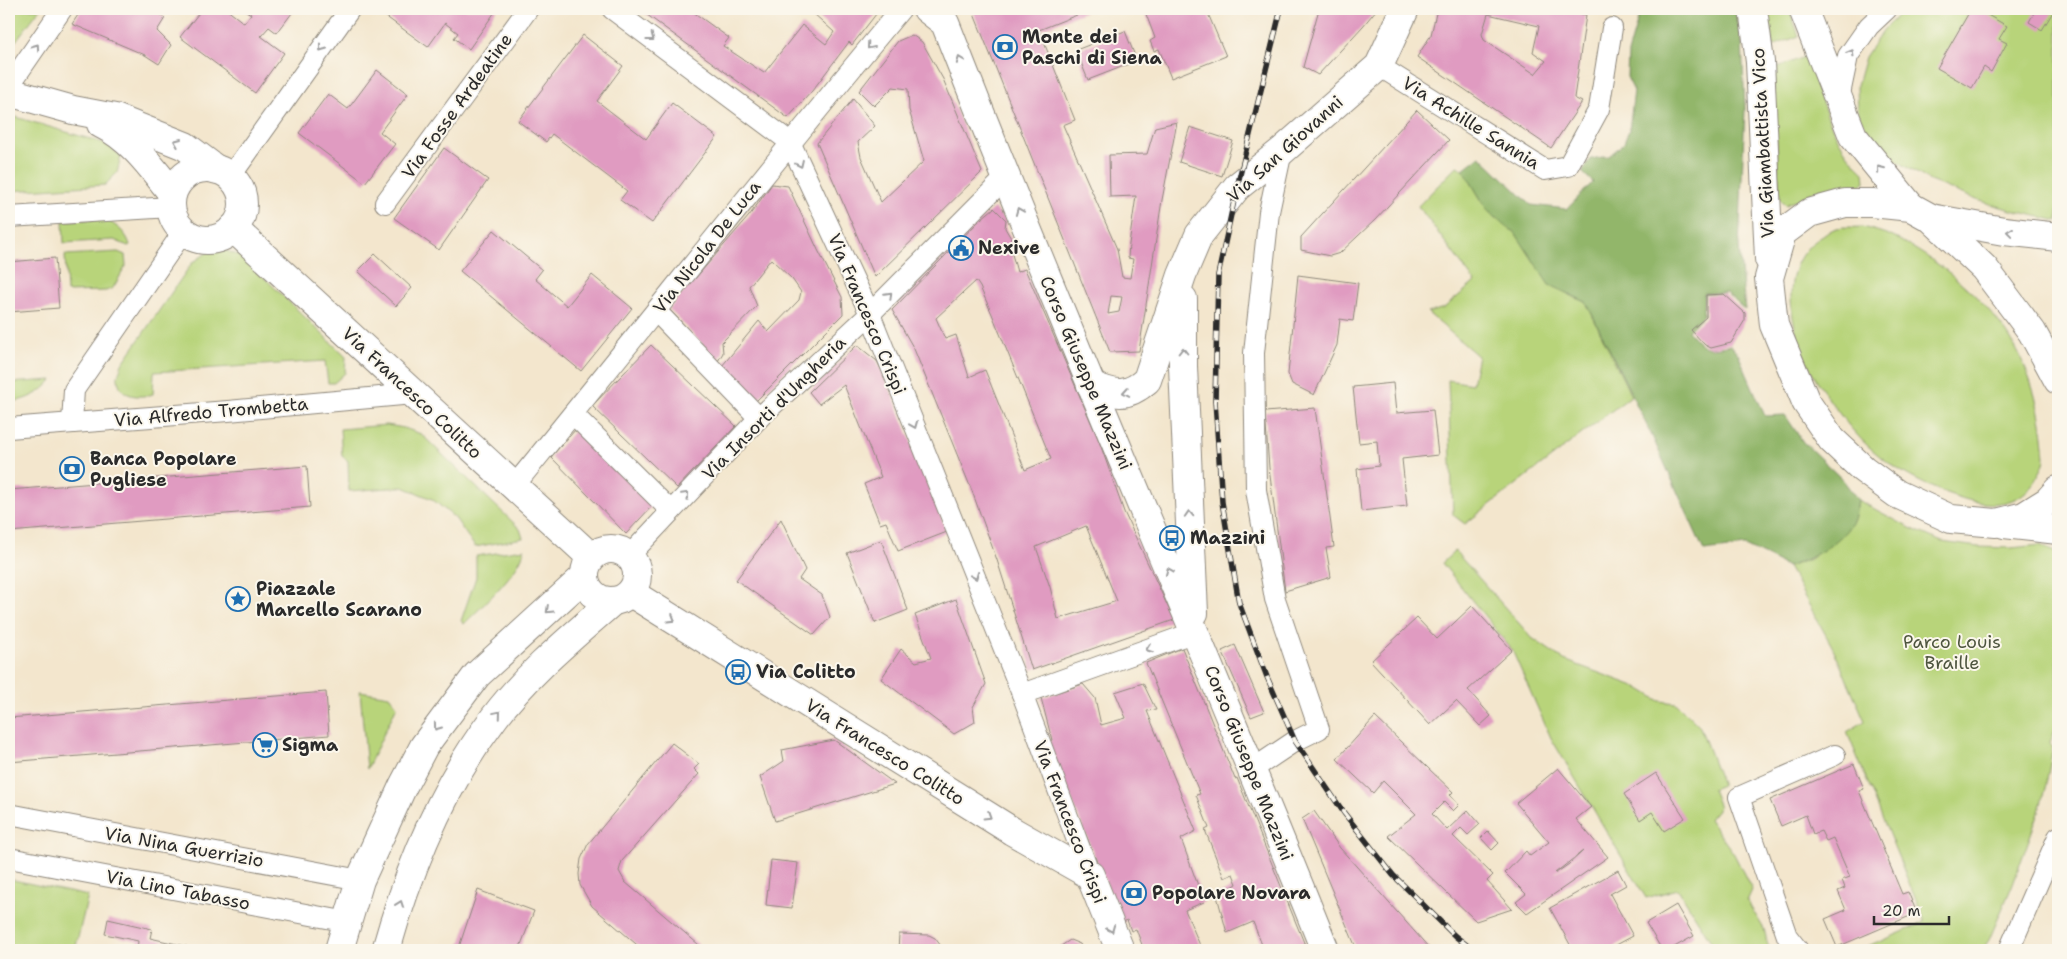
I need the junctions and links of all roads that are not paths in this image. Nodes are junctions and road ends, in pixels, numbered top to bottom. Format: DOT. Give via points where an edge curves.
graph roads {
  1 [pos="62,9"];
  2 [pos="350,9"];
  3 [pos="528,9"];
  4 [pos="612,9"];
  5 [pos="901,9"];
  6 [pos="927,9"];
  7 [pos="1405,9"];
  8 [pos="1753,9"];
  9 [pos="1803,9"];
  10 [pos="1887,9"];
  11 [pos="1612,28"];
  12 [pos="1378,66"];
  13 [pos="9,86"];
  14 [pos="9,92"];
  15 [pos="1838,99"];
  16 [pos="73,110"];
  17 [pos="790,142"];
  18 [pos="1282,151"];
  19 [pos="224,173"];
  20 [pos="1005,178"];
  21 [pos="171,200"];
  22 [pos="385,203"];
  23 [pos="1921,213"];
  24 [pos="9,217"];
  25 [pos="233,228"];
  26 [pos="183,232"];
  27 [pos="2058,237"];
  28 [pos="1182,276"];
  29 [pos="1769,278"];
  30 [pos="656,311"];
  31 [pos="870,314"];
  32 [pos="2058,380"];
  33 [pos="1091,385"];
  34 [pos="413,394"];
  35 [pos="573,414"];
  36 [pos="759,418"];
  37 [pos="72,423"];
  38 [pos="9,428"];
  39 [pos="514,486"];
  40 [pos="2058,490"];
  41 [pos="671,511"];
  42 [pos="1996,522"];
  43 [pos="2057,531"];
  44 [pos="629,556"];
  45 [pos="588,567"];
  46 [pos="622,598"];
  47 [pos="1195,632"];
  48 [pos="1022,694"];
  49 [pos="1835,755"];
  50 [pos="1253,769"];
  51 [pos="9,814"];
  52 [pos="2058,837"];
  53 [pos="9,858"];
  54 [pos="1090,875"];
  55 [pos="360,880"];
  56 [pos="348,922"];
  57 [pos="339,950"];
  58 [pos="386,950"];
  59 [pos="1120,950"];
  60 [pos="1325,950"];
  61 [pos="1798,950"];
  62 [pos="2010,950"];
  13 -- 1 [label="street, one-way"];
  2 -- 19 [label="street, one-way"];
  3 -- 22 [label="street, Via Fosse Ardeatine"];
  4 -- 17 [label="street, Via Francesco Crispi, one-way"];
  5 -- 17 [label="street, Via Nicola De Luca, one-way"];
  20 -- 6 [label="main road, Corso Giuseppe Mazzini, one-way" via="945,23"];
  7 -- 12 [label="main road, Via San Giovanni"];
  8 -- 29 [label="main road, Via Giambattista Vico" via="1760,62"];
  9 -- 15 [label="main road"];
  15 -- 10 [label="street, one-way" via="1848,56 1869,26"];
  11 -- 12 [label="street, Via Achille Sannia" via="1599,109 1568,166 1546,170"];
  12 -- 18 [label="main road, Via San Giovanni"];
  14 -- 16 [label="main road"];
  23 -- 15 [label="main road, one-way" via="1853,136"];
  19 -- 16 [label="main road, one-way" via="185,146 152,131 115,118"];
  16 -- 21 [label="main road" via="111,128 129,142 143,156"];
  17 -- 30 [label="street, Via Nicola De Luca"];
  17 -- 31 [label="street, Via Francesco Crispi, one-way"];
  18 -- 28 [label="main road, Via San Giovanni" via="1237,187 1199,235"];
  18 -- 50 [label="street" via="1269,212 1254,353 1256,490 1275,600 1319,729"];
  19 -- 21 [label="main road" via="204,168 190,172 179,181"];
  19 -- 25 [label="main road" via="239,188 242,202 241,216"];
  31 -- 20 [label="street, Via Insorti d'Ungheria, one-way"];
  33 -- 20 [label="main road, Corso Giuseppe Mazzini, one-way"];
  21 -- 24 [label="street"];
  21 -- 26 [label="main road" via="174,221"];
  27 -- 23 [label="main road, one-way" via="2004,231"];
  23 -- 29 [label="main road" via="1872,203 1845,204 1809,212 1782,233"];
  23 -- 32 [label="main road" via="1984,268 2032,332"];
  25 -- 26 [label="main road" via="222,237 209,241"];
  25 -- 34 [label="main road, Via Francesco Colitto"];
  26 -- 37 [label="street" via="74,390"];
  28 -- 33 [label="main road, Via San Giovanni, one-way" via="1148,380 1125,394 1109,393"];
  47 -- 28 [label="main road, Corso Giuseppe Mazzini, one-way"];
  29 -- 42 [label="main road, Via Giambattista Vico" via="1774,325 1806,402 1832,440 1897,494 1951,519"];
  30 -- 35 [label="street, Via Nicola De Luca"];
  30 -- 36 [label="street"];
  31 -- 36 [label="street, Via Insorti d'Ungheria"];
  31 -- 48 [label="street, Via Francesco Crispi, one-way"];
  47 -- 33 [label="main road, Corso Giuseppe Mazzini, one-way"];
  34 -- 37 [label="street, Via Alfredo Trombetta"];
  34 -- 39 [label="main road, Via Francesco Colitto"];
  35 -- 39 [label="street, Via Nicola De Luca"];
  35 -- 41 [label="street"];
  41 -- 36 [label="street, Via Insorti d'Ungheria, one-way"];
  37 -- 38 [label="street, Via Alfredo Trombetta"];
  39 -- 45 [label="main road, Via Francesco Colitto"];
  40 -- 42 [label="main road" via="2048,501 2024,516"];
  41 -- 44 [label="street, Via Insorti d'Ungheria"];
  42 -- 43 [label="main road"];
  44 -- 45 [label="main road" via="623,552 603,550"];
  44 -- 46 [label="main road" via="638,572 637,581"];
  45 -- 46 [label="main road" via="592,594 604,601"];
  45 -- 55 [label="main road, one-way" via="477,675 448,713 424,746"];
  46 -- 54 [label="main road, Via Francesco Colitto, one-way"];
  58 -- 46 [label="main road, one-way" via="420,849 467,756 494,717 554,653"];
  47 -- 48 [label="street, one-way"];
  47 -- 50 [label="main road, Corso Giuseppe Mazzini"];
  48 -- 54 [label="street, Via Francesco Crispi"];
  49 -- 61 [label="street" via="1739,797 1787,936"];
  50 -- 60 [label="main road, Corso Giuseppe Mazzini"];
  51 -- 55 [label="street, Via Nina Guerrizio"];
  52 -- 62 [label="street"];
  53 -- 56 [label="street, Via Lino Tabasso"];
  54 -- 59 [label="main road, Via Francesco Crispi, one-way"];
  55 -- 56 [label="main road"];
  56 -- 57 [label="main road"];
}
